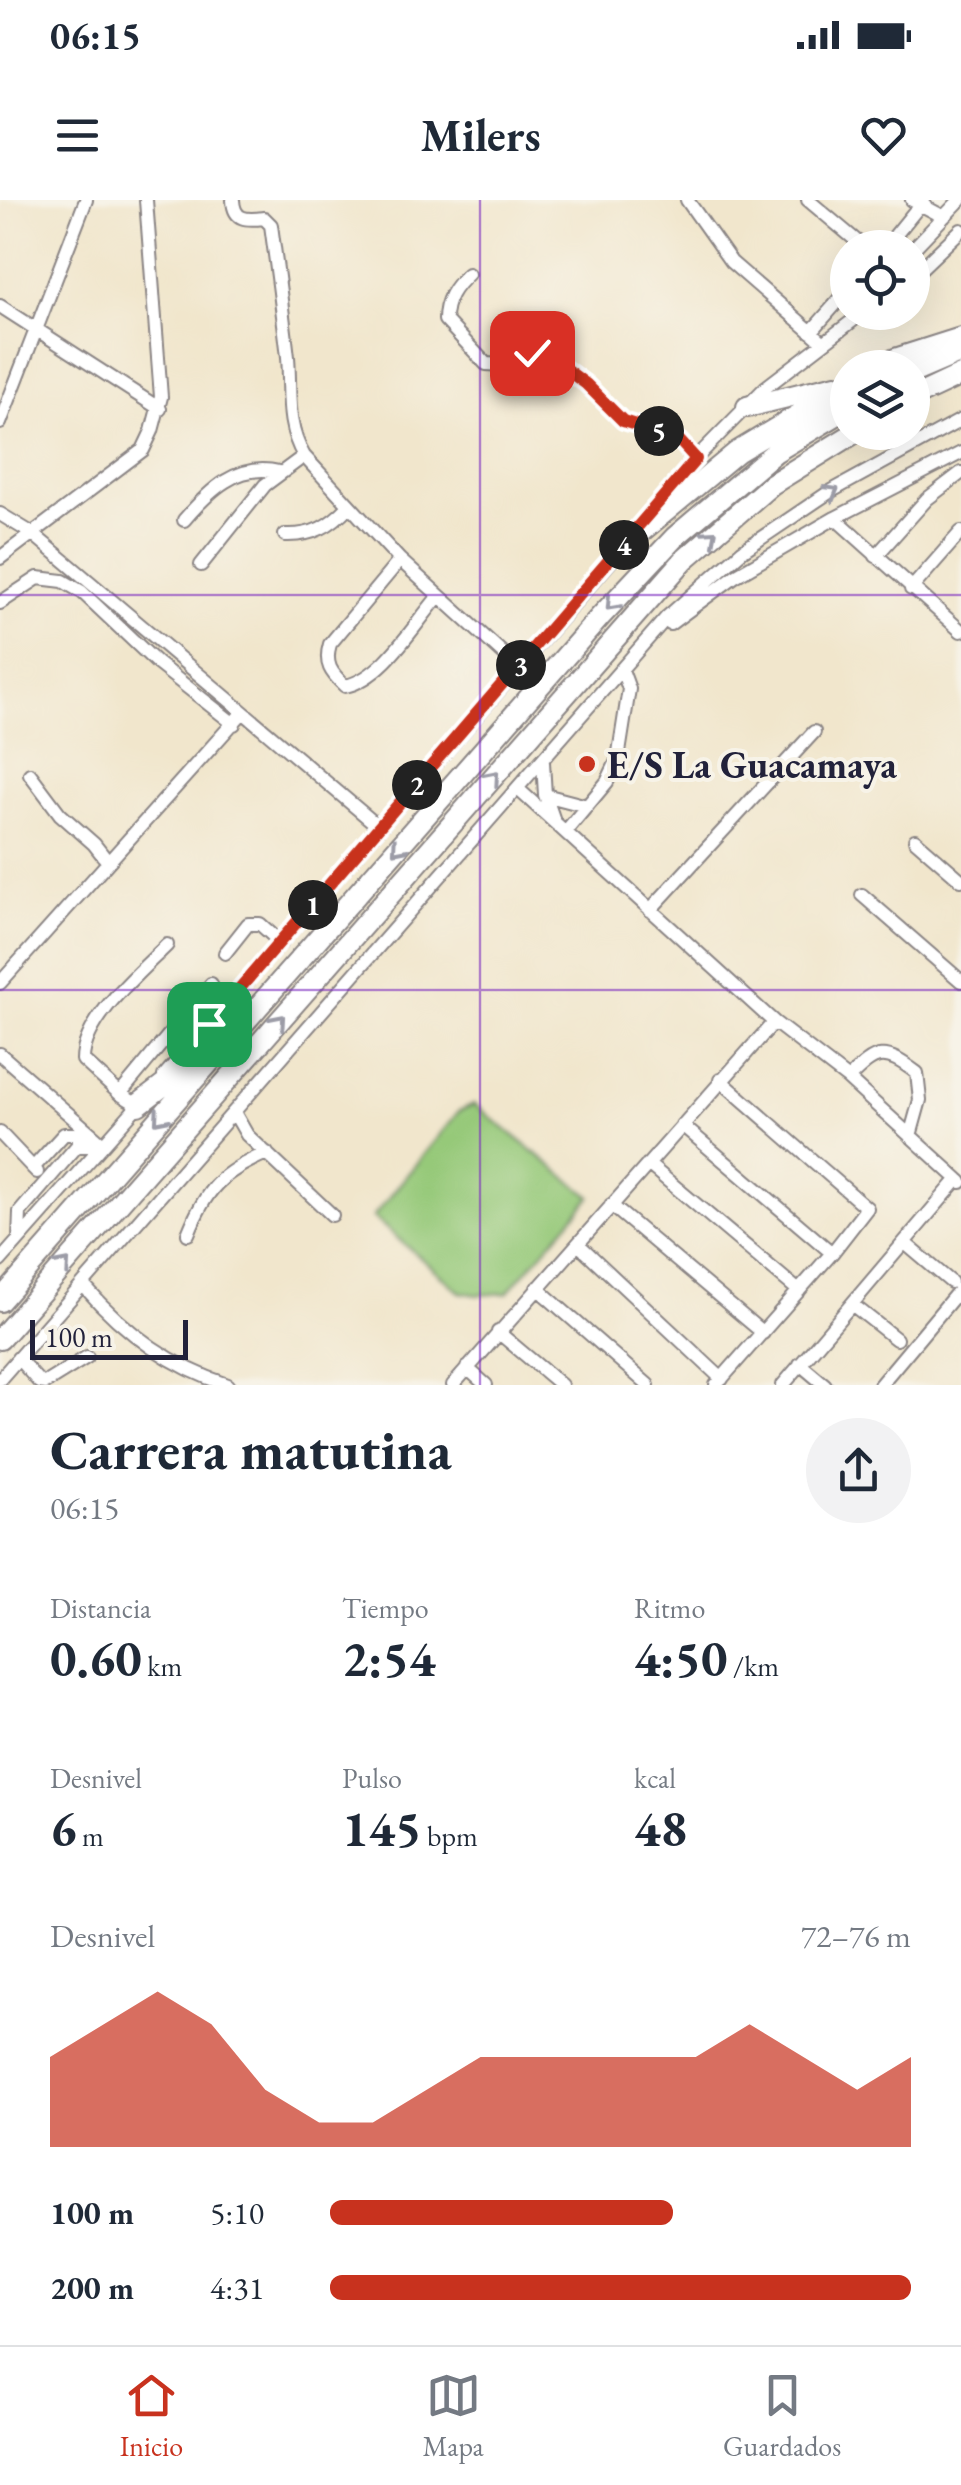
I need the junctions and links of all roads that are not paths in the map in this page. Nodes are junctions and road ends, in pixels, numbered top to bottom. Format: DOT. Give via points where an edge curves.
graph roads {
  1 [pos="86,200"];
  2 [pos="146,200"];
  3 [pos="232,200"];
  4 [pos="687,200"];
  5 [pos="808,200"];
  6 [pos="960,200"];
  7 [pos="919,202"];
  8 [pos="944,217"];
  9 [pos="844,230"];
  10 [pos="898,230"];
  11 [pos="961,230"];
  12 [pos="930,231"];
  13 [pos="930,260"];
  14 [pos="468,274"];
  15 [pos="0,306"];
  16 [pos="830,310"];
  17 [pos="37,330"];
  18 [pos="835,330"];
  19 [pos="839,330"];
  20 [pos="811,332"];
  21 [pos="961,338"];
  22 [pos="823,342"];
  23 [pos="923,350"];
  24 [pos="961,352"];
  25 [pos="930,365"];
  26 [pos="961,375"];
  27 [pos="830,387"];
  28 [pos="930,390"];
  29 [pos="830,394"];
  30 [pos="747,407"];
  31 [pos="160,409"];
  32 [pos="830,419"];
  33 [pos="961,420"];
  34 [pos="0,423"];
  35 [pos="830,448"];
  36 [pos="959,455"];
  37 [pos="304,456"];
  38 [pos="696,459"];
  39 [pos="279,472"];
  40 [pos="961,474"];
  41 [pos="349,506"];
  42 [pos="0,514"];
  43 [pos="835,518"];
  44 [pos="184,520"];
  45 [pos="961,532"];
  46 [pos="33,534"];
  47 [pos="285,535"];
  48 [pos="620,550"];
  49 [pos="876,556"];
  50 [pos="0,558"];
  51 [pos="400,560"];
  52 [pos="201,564"];
  53 [pos="911,589"];
  54 [pos="440,596"];
  55 [pos="0,602"];
  56 [pos="958,623"];
  57 [pos="648,639"];
  58 [pos="518,668"];
  59 [pos="622,670"];
  60 [pos="243,712"];
  61 [pos="234,724"];
  62 [pos="814,732"];
  63 [pos="543,762"];
  64 [pos="30,774"];
  65 [pos="519,790"];
  66 [pos="545,795"];
  67 [pos="587,806"];
  68 [pos="554,820"];
  69 [pos="379,827"];
  70 [pos="566,831"];
  71 [pos="914,840"];
  72 [pos="108,862"];
  73 [pos="961,880"];
  74 [pos="862,895"];
  75 [pos="650,910"];
  76 [pos="280,944"];
  77 [pos="167,945"];
  78 [pos="225,952"];
  79 [pos="961,981"];
  80 [pos="0,983"];
  81 [pos="211,984"];
  82 [pos="774,1022"];
  83 [pos="243,1024"];
  84 [pos="0,1054"];
  85 [pos="848,1079"];
  86 [pos="720,1080"];
  87 [pos="129,1100"];
  88 [pos="235,1114"];
  89 [pos="682,1125"];
  90 [pos="0,1133"];
  91 [pos="910,1136"];
  92 [pos="86,1144"];
  93 [pos="103,1144"];
  94 [pos="267,1153"];
  95 [pos="648,1164"];
  96 [pos="34,1168"];
  97 [pos="959,1181"];
  98 [pos="46,1182"];
  99 [pos="611,1205"];
  100 [pos="332,1215"];
  101 [pos="188,1234"];
  102 [pos="19,1240"];
  103 [pos="578,1244"];
  104 [pos="906,1244"];
  105 [pos="832,1253"];
  106 [pos="0,1260"];
  107 [pos="956,1285"];
  108 [pos="84,1286"];
  109 [pos="537,1288"];
  110 [pos="799,1291"];
  111 [pos="0,1301"];
  112 [pos="852,1305"];
  113 [pos="498,1332"];
  114 [pos="762,1333"];
  115 [pos="0,1339"];
  116 [pos="896,1339"];
  117 [pos="87,1357"];
  118 [pos="18,1358"];
  119 [pos="800,1364"];
  120 [pos="468,1368"];
  121 [pos="0,1379"];
  122 [pos="719,1382"];
  123 [pos="228,1385"];
  124 [pos="453,1385"];
  125 [pos="486,1385"];
  126 [pos="561,1385"];
  127 [pos="648,1385"];
  128 [pos="782,1385"];
  129 [pos="825,1385"];
  130 [pos="880,1385"];
  1 -- 17 [label="street"];
  2 -- 31 [label="street"];
  3 -- 37 [label="street" via="238,216 272,224 290,420"];
  4 -- 20 [label="street" via="731,262"];
  5 -- 9 [label="street"];
  6 -- 8 [label="street"];
  7 -- 8 [label="street"];
  7 -- 10 [label="street"];
  8 -- 12 [label="street"];
  11 -- 13 [label="street"];
  14 -- 38 [label="street" via="454,286 445,320 486,364 502,366 532,353 551,358 623,421 677,438"];
  15 -- 17 [label="street"];
  16 -- 20 [label="street"];
  17 -- 31 [label="street"];
  17 -- 34 [label="street"];
  18 -- 22 [label="street"];
  19 -- 22 [label="street"];
  20 -- 22 [label="street"];
  21 -- 23 [label="highway"];
  22 -- 30 [label="street"];
  24 -- 25 [label="highway"];
  26 -- 28 [label="highway"];
  27 -- 30 [label="highway"];
  29 -- 48 [label="highway" via="737,452"];
  30 -- 38 [label="street"];
  31 -- 46 [label="street" via="142,450"];
  32 -- 83 [label="highway, one-way" via="775,452 675,536"];
  57 -- 33 [label="street, one-way" via="742,551"];
  115 -- 35 [label="highway, one-way" via="684,560 772,484"];
  36 -- 43 [label="street"];
  37 -- 39 [label="street"];
  37 -- 41 [label="street"];
  38 -- 48 [label="street"];
  39 -- 44 [label="street" via="247,471 220,482"];
  39 -- 52 [label="street"];
  40 -- 49 [label="street" via="927,498"];
  41 -- 47 [label="street" via="307,536"];
  41 -- 51 [label="street"];
  42 -- 46 [label="street"];
  43 -- 49 [label="street"];
  43 -- 57 [label="street" via="735,576"];
  45 -- 53 [label="street"];
  46 -- 50 [label="street"];
  46 -- 60 [label="street"];
  48 -- 58 [label="street"];
  49 -- 53 [label="street"];
  51 -- 54 [label="street"];
  51 -- 54 [label="street" via="330,644 331,674 346,686 368,676"];
  53 -- 56 [label="street"];
  54 -- 58 [label="street"];
  55 -- 61 [label="street" via="38,578 63,581"];
  57 -- 59 [label="street"];
  58 -- 69 [label="street"];
  59 -- 63 [label="street"];
  59 -- 67 [label="street" via="629,689 622,746 607,782"];
  60 -- 61 [label="street"];
  60 -- 69 [label="street"];
  61 -- 72 [label="street"];
  62 -- 75 [label="street"];
  63 -- 65 [label="street"];
  63 -- 66 [label="street"];
  64 -- 72 [label="street"];
  65 -- 68 [label="street"];
  65 -- 88 [label="street"];
  66 -- 67 [label="street"];
  66 -- 68 [label="street"];
  67 -- 70 [label="street"];
  68 -- 70 [label="street"];
  69 -- 76 [label="street"];
  70 -- 75 [label="street"];
  71 -- 73 [label="street"];
  72 -- 80 [label="street"];
  74 -- 79 [label="street"];
  75 -- 82 [label="street"];
  76 -- 78 [label="street" via="260,924 248,924"];
  76 -- 87 [label="street"];
  77 -- 87 [label="street" via="84,1044 83,1060"];
  81 -- 87 [label="street"];
  82 -- 85 [label="street"];
  82 -- 86 [label="street"];
  83 -- 87 [label="highway"];
  83 -- 111 [label="highway, one-way"];
  84 -- 93 [label="street"];
  85 -- 91 [label="street"];
  85 -- 91 [label="street" via="874,1055 887,1054 917,1073 920,1100"];
  86 -- 89 [label="street"];
  86 -- 105 [label="street" via="867,1208"];
  87 -- 93 [label="street"];
  88 -- 94 [label="street"];
  88 -- 108 [label="street"];
  89 -- 95 [label="street"];
  89 -- 105 [label="street"];
  90 -- 96 [label="street"];
  91 -- 97 [label="street"];
  92 -- 93 [label="street"];
  92 -- 96 [label="street" via="64,1134"];
  92 -- 98 [label="street"];
  93 -- 102 [label="street"];
  94 -- 100 [label="street"];
  94 -- 101 [label="street" via="221,1177"];
  95 -- 99 [label="street"];
  95 -- 110 [label="street"];
  96 -- 98 [label="street"];
  97 -- 104 [label="street"];
  98 -- 102 [label="street" via="20,1212"];
  99 -- 103 [label="street"];
  99 -- 114 [label="street"];
  102 -- 106 [label="street"];
  103 -- 109 [label="street"];
  103 -- 122 [label="street"];
  104 -- 107 [label="street"];
  104 -- 112 [label="street"];
  105 -- 110 [label="street"];
  107 -- 130 [label="street"];
  108 -- 118 [label="street"];
  108 -- 123 [label="street" via="138,1338 194,1374"];
  109 -- 113 [label="street"];
  109 -- 127 [label="street"];
  110 -- 114 [label="street"];
  112 -- 116 [label="street"];
  112 -- 119 [label="street"];
  113 -- 120 [label="street"];
  113 -- 126 [label="street"];
  114 -- 122 [label="street"];
  117 -- 118 [label="street" via="46,1383"];
  118 -- 121 [label="street"];
  119 -- 128 [label="street"];
  119 -- 129 [label="street"];
  120 -- 124 [label="street"];
  120 -- 125 [label="street"];
}
